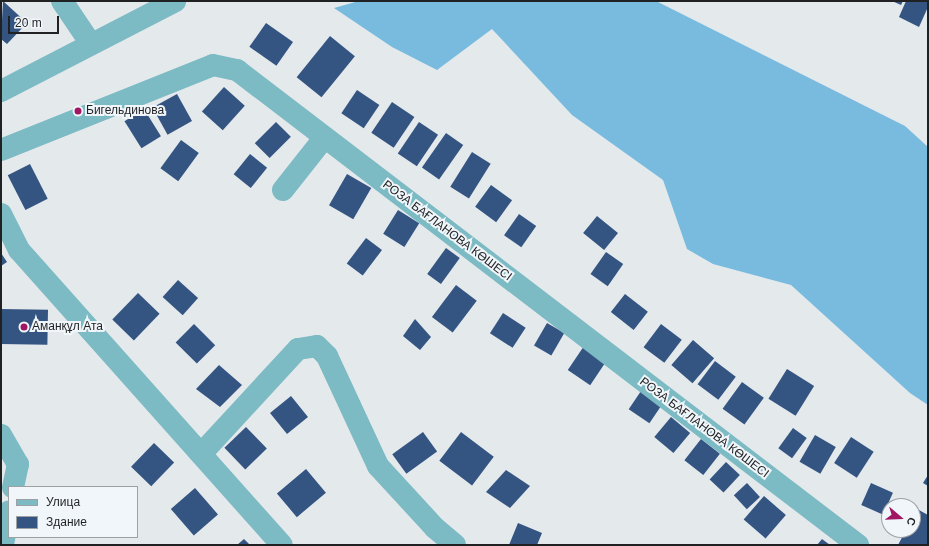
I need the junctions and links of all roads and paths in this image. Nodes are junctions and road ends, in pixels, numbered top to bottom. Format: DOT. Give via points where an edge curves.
graph roads {
  1 [pos="62,1"];
  2 [pos="175,1"];
  3 [pos="91,44"];
  4 [pos="1,91"];
  5 [pos="324,138"];
  6 [pos="1,150"];
  7 [pos="283,190"];
  8 [pos="1,214"];
  9 [pos="1,435"];
  10 [pos="201,454"];
  11 [pos="13,486"];
  12 [pos="8,518"];
  13 [pos="3,545"];
  14 [pos="282,545"];
  15 [pos="454,545"];
  16 [pos="858,545"];
  1 -- 3 [label="street"];
  2 -- 3 [label="street"];
  3 -- 4 [label="street"];
  5 -- 6 [label="street, РОЗА БАҒЛАНОВА КӨШЕСІ" via="238,70 214,65"];
  5 -- 7 [label="street"];
  5 -- 16 [label="street, РОЗА БАҒЛАНОВА КӨШЕСІ"];
  8 -- 10 [label="street" via="19,250"];
  9 -- 11 [label="street" via="18,464"];
  10 -- 14 [label="street"];
  10 -- 15 [label="street" via="298,349 317,346 327,356 378,466"];
  12 -- 13 [label="street"];
}
